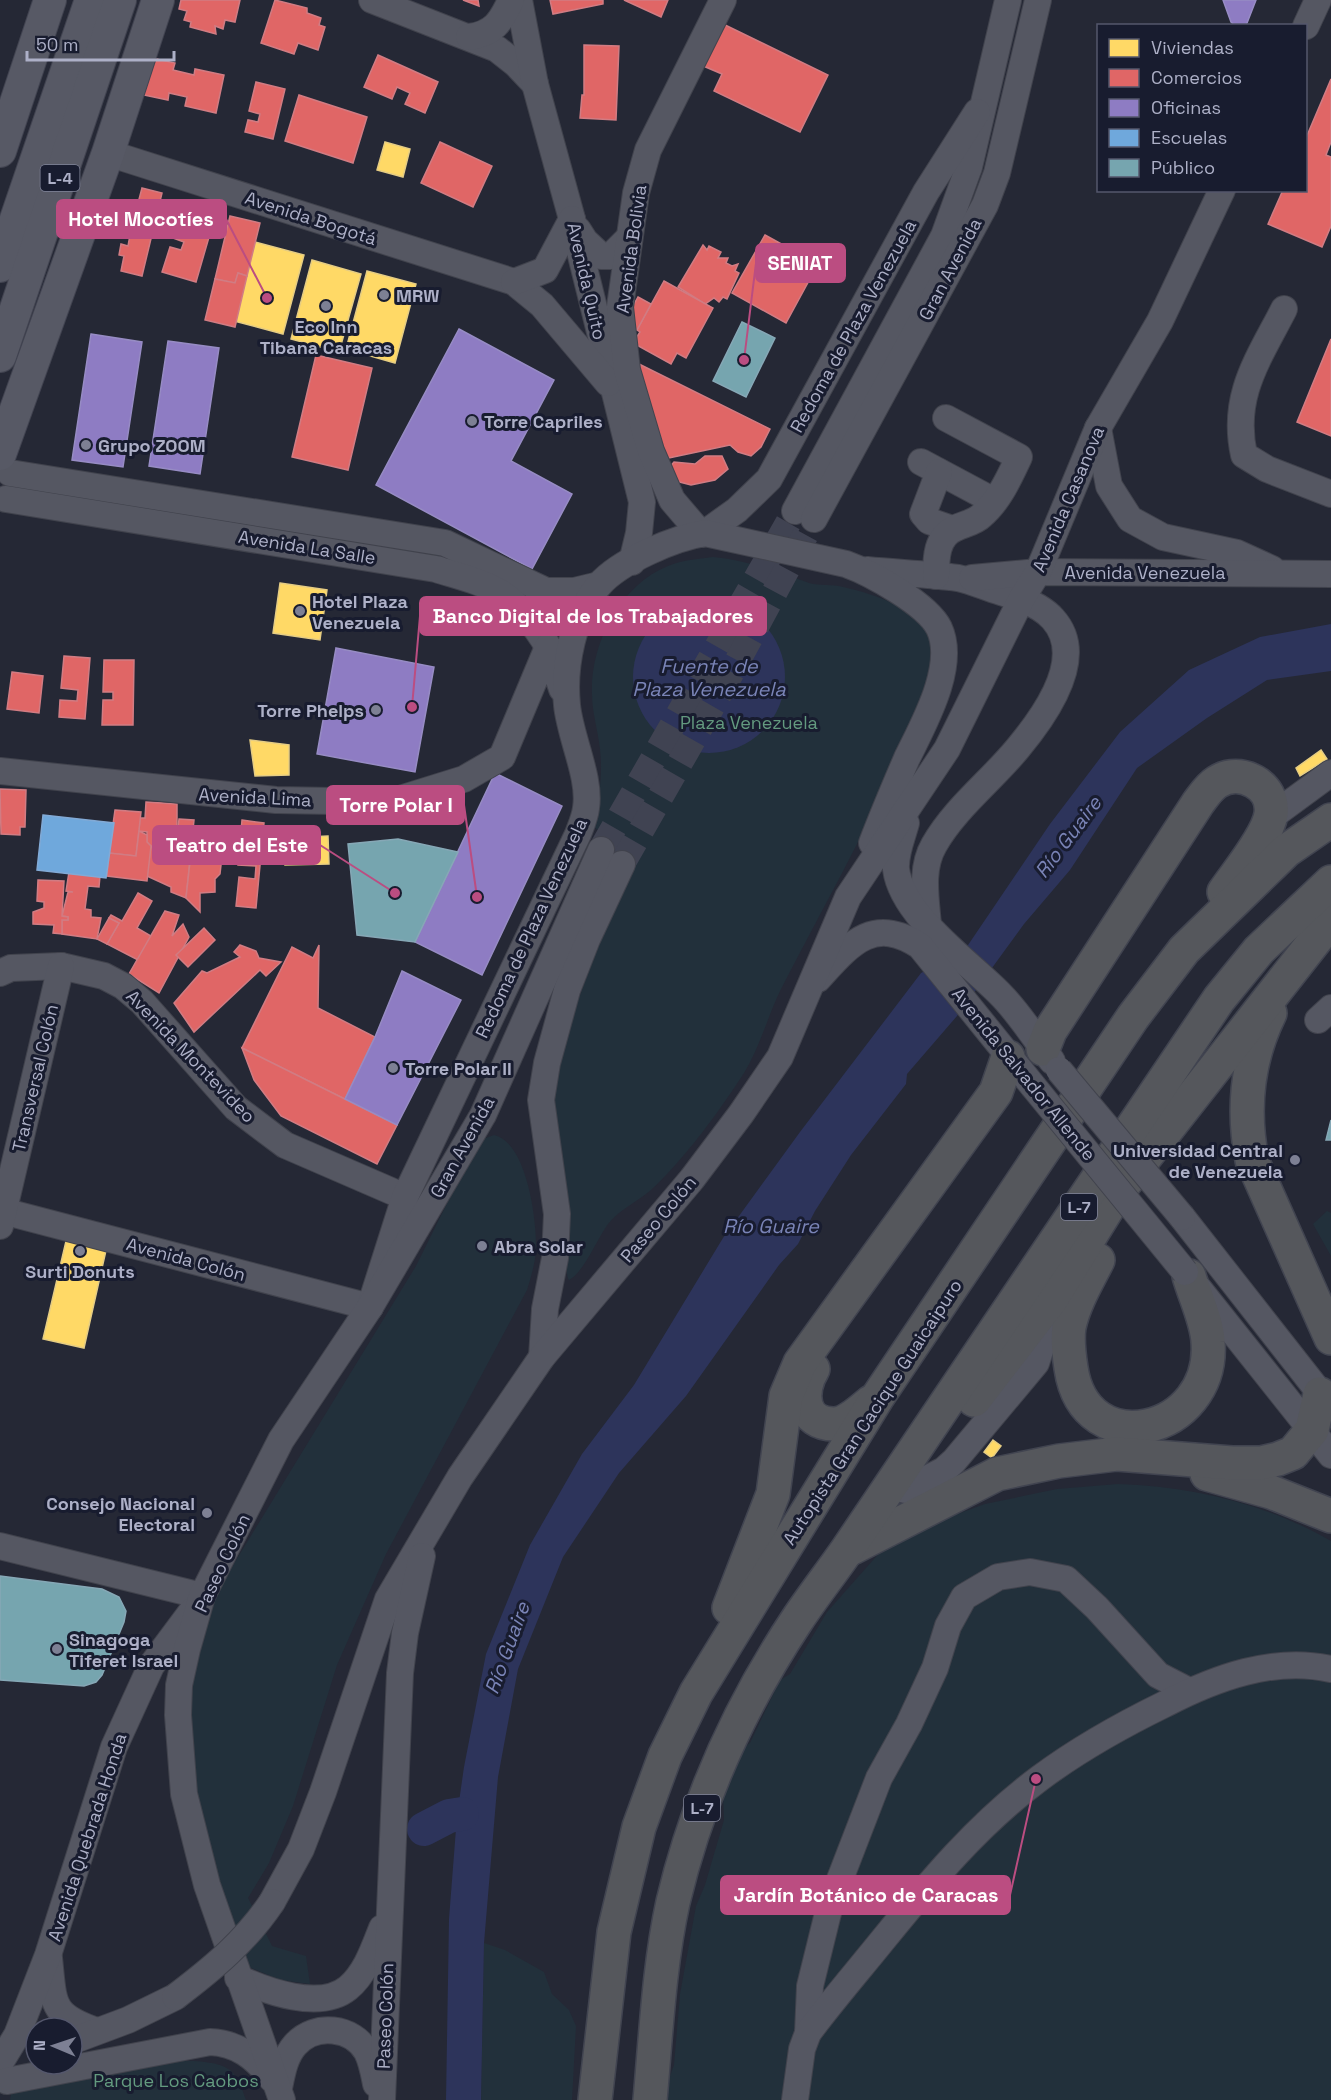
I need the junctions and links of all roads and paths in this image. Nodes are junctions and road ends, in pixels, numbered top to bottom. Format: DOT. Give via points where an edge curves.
graph roads {
  1 [pos="50,0"];
  2 [pos="91,0"];
  3 [pos="120,0"];
  4 [pos="158,0"];
  5 [pos="372,0"];
  6 [pos="511,0"];
  7 [pos="519,0"];
  8 [pos="723,0"];
  9 [pos="1008,0"];
  10 [pos="1038,0"];
  11 [pos="1318,0"];
  12 [pos="1306,24"];
  13 [pos="469,37"];
  14 [pos="535,84"];
  15 [pos="984,102"];
  16 [pos="5,120"];
  17 [pos="0,151"];
  18 [pos="108,153"];
  19 [pos="1221,192"];
  20 [pos="572,219"];
  21 [pos="628,239"];
  22 [pos="0,266"];
  23 [pos="514,282"];
  24 [pos="1284,309"];
  25 [pos="0,356"];
  26 [pos="612,387"];
  27 [pos="946,418"];
  28 [pos="1098,428"];
  29 [pos="5,463"];
  30 [pos="1331,494"];
  31 [pos="6,500"];
  32 [pos="994,501"];
  33 [pos="952,529"];
  34 [pos="703,534"];
  35 [pos="632,562"];
  36 [pos="861,569"];
  37 [pos="1038,572"];
  38 [pos="1277,572"];
  39 [pos="1331,574"];
  40 [pos="948,578"];
  41 [pos="599,585"];
  42 [pos="1022,598"];
  43 [pos="548,647"];
  44 [pos="566,675"];
  45 [pos="566,704"];
  46 [pos="0,771"];
  47 [pos="1331,773"];
  48 [pos="911,805"];
  49 [pos="1271,817"];
  50 [pos="1331,820"];
  51 [pos="857,881"];
  52 [pos="1331,882"];
  53 [pos="1331,920"];
  54 [pos="924,935"];
  55 [pos="1331,943"];
  56 [pos="1184,950"];
  57 [pos="61,966"];
  58 [pos="0,973"];
  59 [pos="1287,976"];
  60 [pos="804,995"];
  61 [pos="1008,1057"];
  62 [pos="1042,1073"];
  63 [pos="1117,1193"];
  64 [pos="405,1197"];
  65 [pos="2,1219"];
  66 [pos="1187,1274"];
  67 [pos="370,1307"];
  68 [pos="1331,1338"];
  69 [pos="542,1357"];
  70 [pos="877,1398"];
  71 [pos="1324,1422"];
  72 [pos="942,1501"];
  73 [pos="1331,1516"];
  74 [pos="426,1538"];
  75 [pos="0,1545"];
  76 [pos="848,1550"];
  77 [pos="202,1596"];
  78 [pos="1331,1669"];
  79 [pos="1189,1692"];
  80 [pos="696,1693"];
  81 [pos="390,1909"];
  82 [pos="48,1955"];
  83 [pos="238,1978"];
  84 [pos="97,2031"];
  85 [pos="808,2033"];
  86 [pos="84,2036"];
  87 [pos="24,2064"];
  88 [pos="2,2078"];
  89 [pos="281,2094"];
  90 [pos="381,2100"];
  91 [pos="596,2100"];
  92 [pos="650,2100"];
  93 [pos="795,2100"];
  1 -- 16 [label="main road"];
  2 -- 22 [label="main road, L-4"];
  3 -- 25 [label="main road, L-4"];
  4 -- 18 [label="main road, L-4"];
  5 -- 13 [label="street"];
  6 -- 13 [label="street" via="496,25 484,35"];
  7 -- 14 [label="street, Avenida Quito"];
  8 -- 21 [label="street, Avenida Bolivia" via="648,150"];
  9 -- 15 [label="street, Gran Avenida"];
  10 -- 15 [label="street, Gran Avenida" via="997,173 985,205 805,515 944,236 969,167"];
  11 -- 12 [label="street"];
  13 -- 14 [label="street" via="497,49"];
  14 -- 20 [label="street, Avenida Quito"];
  15 -- 34 [label="street, Redoma de Plaza Venezuela" via="926,192 769,479 737,510"];
  16 -- 17 [label="main road"];
  18 -- 23 [label="street, Avenida Bogotá"];
  18 -- 29 [label="main road, L-4"];
  19 -- 28 [label="street, Avenida Casanova" via="1160,321"];
  20 -- 21 [label="street" via="585,242 601,256 611,256"];
  20 -- 23 [label="street" via="545,270"];
  20 -- 26 [label="street, Avenida Quito"];
  21 -- 34 [label="street, Avenida Bolivia" via="620,306 627,370 660,478 672,500"];
  23 -- 26 [label="street, Avenida Bogotá" via="542,305"];
  24 -- 30 [label="street" via="1241,401 1244,455 1261,466"];
  26 -- 35 [label="street, Avenida Quito" via="642,502"];
  27 -- 32 [label="street" via="1019,457"];
  28 -- 37 [label="street, Avenida Casanova"];
  28 -- 38 [label="street" via="1109,486 1130,519 1157,535 1238,553"];
  29 -- 41 [label="street, Avenida La Salle" via="445,543 546,591 574,591"];
  31 -- 43 [label="street, Avenida La Salle" via="436,569 503,594"];
  32 -- 33 [label="street" via="980,517"];
  32 -- 33 [label="street" via="930,467 923,513 929,521"];
  33 -- 40 [label="street" via="941,541 936,556"];
  34 -- 35 [label="street, Redoma de Plaza Venezuela" via="669,542"];
  34 -- 36 [label="street, Redoma de Plaza Venezuela"];
  35 -- 41 [label="street, Redoma de Plaza Venezuela"];
  36 -- 40 [label="street, Redoma de Plaza Venezuela"];
  36 -- 51 [label="street, Redoma de Plaza Venezuela" via="929,613 942,638 943,666 933,705"];
  37 -- 38 [label="street, Avenida Venezuela"];
  37 -- 40 [label="street, Avenida Venezuela"];
  37 -- 42 [label="street, Avenida Casanova"];
  38 -- 39 [label="street, Avenida Venezuela"];
  40 -- 42 [label="street, Redoma de Plaza Venezuela"];
  41 -- 44 [label="street, Redoma de Plaza Venezuela" via="580,620"];
  42 -- 48 [label="street, Avenida Casanova" via="947,749"];
  42 -- 54 [label="street, Redoma de Plaza Venezuela" via="1053,618 1060,630 1066,661 1060,685 1017,749 933,846 926,867"];
  43 -- 44 [label="street, Avenida La Salle"];
  43 -- 45 [label="street"];
  43 -- 46 [label="street, Avenida Lima" via="502,757 464,778 390,802 276,800"];
  44 -- 45 [label="street, Redoma de Plaza Venezuela"];
  45 -- 64 [label="street, Redoma de Plaza Venezuela" via="585,787 586,807 578,834"];
  47 -- 49 [label="street"];
  48 -- 51 [label="street, Avenida Casanova"];
  48 -- 54 [label="street, Avenida Casanova" via="896,869"];
  49 -- 56 [label="highway" via="1244,864"];
  49 -- 62 [label="highway" via="1267,793 1249,778 1229,778 1208,790 1050,1031"];
  50 -- 56 [label="highway, Autopista Gran Cacique Guaicaipuro" via="1286,851"];
  51 -- 60 [label="street, Paseo Colón"];
  52 -- 76 [label="highway, L-7" via="1259,951 1219,999"];
  53 -- 59 [label="highway"];
  54 -- 60 [label="street, Avenida Salvador Allende" via="869,933 858,939"];
  54 -- 61 [label="street, Avenida Salvador Allende"];
  54 -- 62 [label="street, Avenida Salvador Allende" via="1003,997"];
  55 -- 59 [label="main road"];
  56 -- 70 [label="highway, Autopista Gran Cacique Guaicaipuro" via="1133,1017"];
  57 -- 58 [label="street, Avenida Montevideo" via="11,968"];
  57 -- 64 [label="street, Avenida Montevideo" via="104,976 123,986 142,1002 236,1108 285,1145"];
  57 -- 65 [label="street, Transversal Colón"];
  59 -- 63 [label="highway"];
  59 -- 68 [label="highway" via="1255,1053 1247,1094 1246,1128 1252,1160"];
  60 -- 69 [label="street, Paseo Colón" via="780,1057 741,1114 692,1179"];
  61 -- 62 [label="street, Avenida Salvador Allende"];
  61 -- 80 [label="highway" via="996,1092 800,1363 786,1396 768,1511"];
  62 -- 66 [label="street, Avenida Salvador Allende, bridge"];
  62 -- 70 [label="highway" via="1015,1100 816,1364 803,1395 813,1418 834,1424"];
  62 -- 71 [label="street, Avenida Salvador Allende, bridge" via="1182,1217"];
  63 -- 66 [label="highway" via="1113,1223 1069,1328 1072,1374 1078,1392 1096,1417 1133,1428 1166,1420 1189,1405 1206,1364 1208,1342"];
  63 -- 76 [label="highway" via="1050,1301 905,1490"];
  64 -- 67 [label="street, Redoma de Plaza Venezuela"];
  65 -- 67 [label="street, Avenida Colón"];
  66 -- 71 [label="street, Avenida Salvador Allende"];
  67 -- 69 [label="street, Gran Avenida" via="483,1115 611,857 567,990 543,1091 547,1155 557,1214"];
  67 -- 77 [label="street, Paseo Colón" via="281,1440"];
  69 -- 74 [label="street, Paseo Colón" via="459,1477"];
  70 -- 80 [label="highway, Autopista Gran Cacique Guaicaipuro"];
  71 -- 72 [label="highway" via="1293,1453 1261,1463 1117,1454 997,1474"];
  72 -- 73 [label="highway" via="999,1484 1059,1473 1115,1467 1173,1468 1230,1479"];
  72 -- 76 [label="highway"];
  74 -- 81 [label="street, Paseo Colón" via="400,1673"];
  74 -- 84 [label="street, Paseo Colón, bridge" via="388,1599 301,1849 256,1926 175,1997"];
  75 -- 77 [label="street"];
  76 -- 92 [label="highway, L-7" via="797,1620 746,1707 703,1803 671,1913"];
  77 -- 82 [label="street, Avenida Quebrada Honda" via="151,1666 114,1748"];
  77 -- 83 [label="street, Paseo Colón" via="179,1685 179,1757 194,1839"];
  78 -- 79 [label="street" via="1275,1667 1216,1681"];
  79 -- 85 [label="street" via="1075,1753 1007,1804 948,1860"];
  79 -- 85 [label="street" via="1158,1675 1066,1579 1030,1572 998,1577 964,1597 948,1626 935,1668 909,1724 879,1778 830,1905 810,1986"];
  80 -- 91 [label="highway, Autopista Gran Cacique Guaicaipuro" via="674,1737 639,1827 614,1932"];
  81 -- 83 [label="street" via="370,1960 348,1988 319,1998 300,1998"];
  81 -- 90 [label="street, Paseo Colón"];
  82 -- 84 [label="street, Avenida Quebrada Honda" via="53,1999 58,2009 77,2024"];
  82 -- 88 [label="street, Avenida Quebrada Honda"];
  83 -- 89 [label="street, Paseo Colón"];
  84 -- 86 [label="street, Paseo Colón"];
  85 -- 93 [label="street"];
  87 -- 88 [label="street"];
  88 -- 89 [label="street" via="210,2042 248,2054"];
  89 -- 90 [label="street" via="288,2055 305,2036 324,2030 340,2031 357,2040 367,2052"];
}
